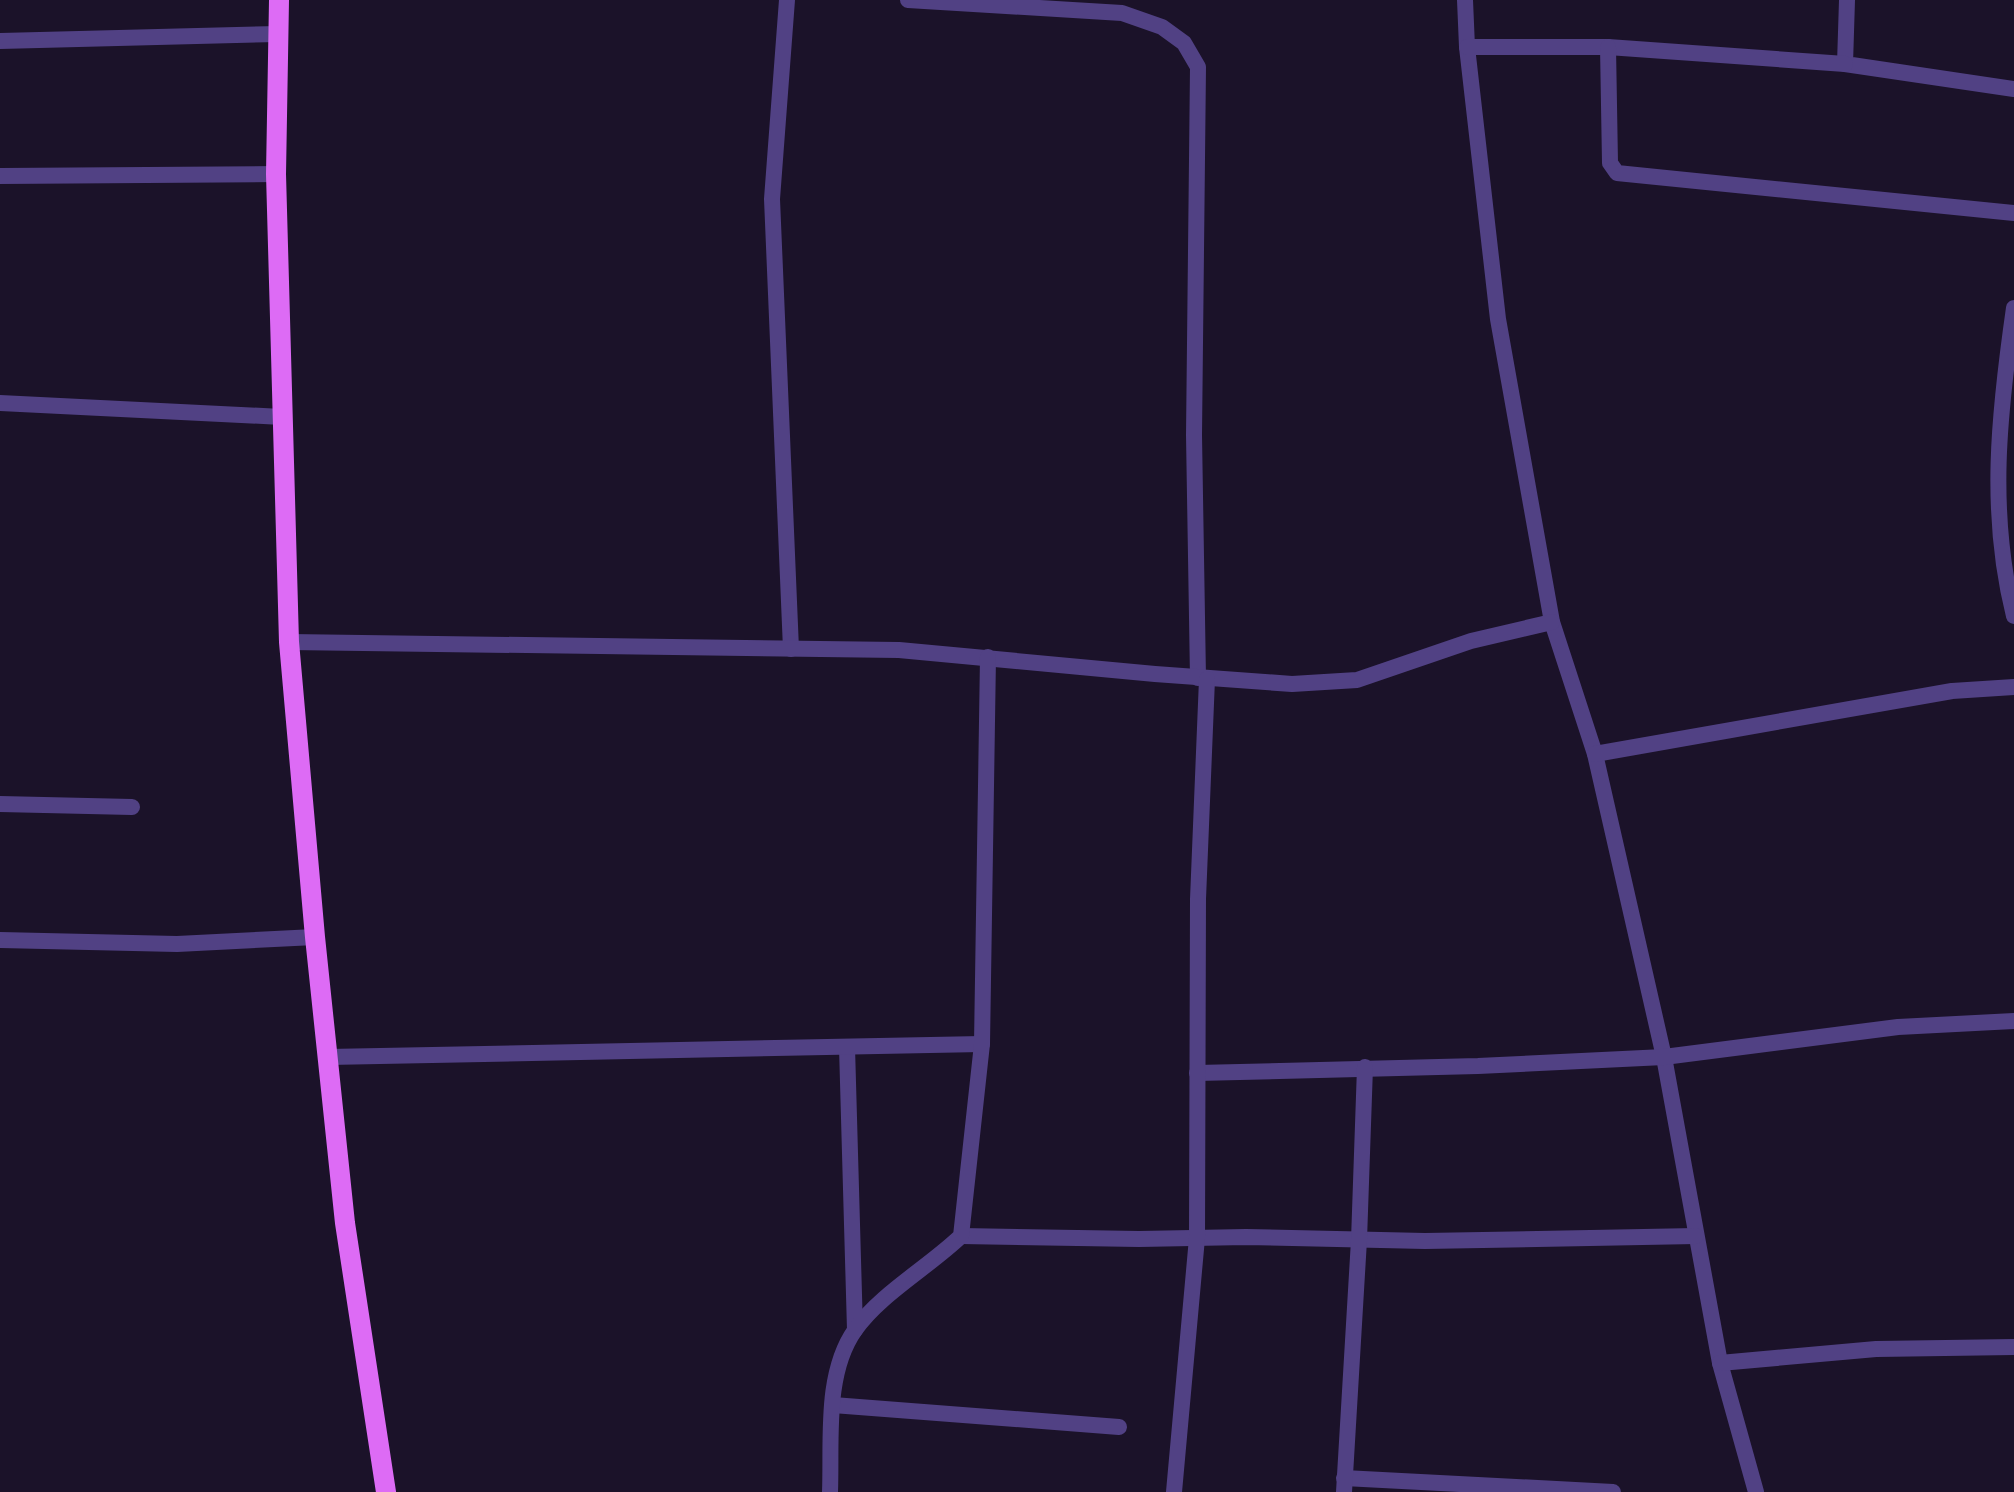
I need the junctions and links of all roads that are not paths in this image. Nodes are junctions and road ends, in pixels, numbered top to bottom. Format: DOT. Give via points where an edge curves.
graph roads {
  1 [pos="279,0"];
  2 [pos="787,0"];
  3 [pos="908,0"];
  4 [pos="1465,0"];
  5 [pos="1847,0"];
  6 [pos="278,34"];
  7 [pos="0,41"];
  8 [pos="1467,47"];
  9 [pos="1608,47"];
  10 [pos="1845,64"];
  11 [pos="2014,89"];
  12 [pos="276,174"];
  13 [pos="0,176"];
  14 [pos="2014,213"];
  15 [pos="2014,308"];
  16 [pos="2008,388"];
  17 [pos="0,403"];
  18 [pos="282,417"];
  19 [pos="2014,616"];
  20 [pos="1552,622"];
  21 [pos="289,642"];
  22 [pos="791,649"];
  23 [pos="988,657"];
  24 [pos="1202,678"];
  25 [pos="2014,687"];
  26 [pos="1595,754"];
  27 [pos="0,804"];
  28 [pos="132,807"];
  29 [pos="315,937"];
  30 [pos="0,940"];
  31 [pos="2014,1021"];
  32 [pos="982,1044"];
  33 [pos="847,1047"];
  34 [pos="328,1057"];
  35 [pos="1664,1057"];
  36 [pos="1365,1067"];
  37 [pos="1197,1073"];
  38 [pos="961,1236"];
  39 [pos="1696,1236"];
  40 [pos="1197,1238"];
  41 [pos="1359,1240"];
  42 [pos="855,1330"];
  43 [pos="2014,1347"];
  44 [pos="1720,1363"];
  45 [pos="833,1405"];
  46 [pos="1119,1427"];
  47 [pos="1344,1485"];
  48 [pos="386,1492"];
  49 [pos="830,1492"];
  50 [pos="1174,1492"];
  51 [pos="1613,1492"];
  52 [pos="1756,1492"];
  1 -- 6 [label="main road"];
  2 -- 22 [label="street" via="772,199"];
  3 -- 24 [label="street" via="1122,13 1162,27 1184,43 1198,67 1194,435"];
  4 -- 8 [label="street"];
  5 -- 10 [label="street"];
  6 -- 7 [label="street"];
  6 -- 12 [label="main road"];
  8 -- 9 [label="street"];
  8 -- 20 [label="street" via="1498,319"];
  9 -- 10 [label="street"];
  9 -- 14 [label="street" via="1609,156 1617,173"];
  10 -- 11 [label="street"];
  12 -- 13 [label="street"];
  12 -- 18 [label="main road"];
  15 -- 16 [label="street"];
  16 -- 19 [label="street" via="1997,482 1998,526"];
  17 -- 18 [label="street"];
  18 -- 21 [label="main road"];
  20 -- 24 [label="street" via="1471,641 1357,680 1292,684"];
  20 -- 26 [label="street"];
  21 -- 22 [label="street"];
  21 -- 29 [label="main road"];
  22 -- 23 [label="street"];
  23 -- 24 [label="street"];
  23 -- 32 [label="street"];
  24 -- 37 [label="street"];
  25 -- 26 [label="street" via="1952,691"];
  26 -- 35 [label="street"];
  27 -- 28 [label="street"];
  29 -- 30 [label="street" via="177,944"];
  29 -- 34 [label="main road"];
  31 -- 35 [label="street" via="1898,1027"];
  32 -- 33 [label="street"];
  32 -- 38 [label="street"];
  33 -- 34 [label="street"];
  33 -- 42 [label="street"];
  34 -- 48 [label="main road" via="345,1223"];
  35 -- 36 [label="street"];
  35 -- 39 [label="street"];
  36 -- 37 [label="street"];
  36 -- 41 [label="street"];
  37 -- 40 [label="street"];
  38 -- 40 [label="street"];
  38 -- 42 [label="street"];
  39 -- 41 [label="street"];
  39 -- 44 [label="street"];
  40 -- 41 [label="street"];
  40 -- 50 [label="street"];
  41 -- 47 [label="street"];
  42 -- 45 [label="street" via="840,1362"];
  43 -- 44 [label="street" via="1876,1349"];
  44 -- 52 [label="street"];
  45 -- 46 [label="street"];
  45 -- 49 [label="street"];
  47 -- 51 [label="street"];
}
